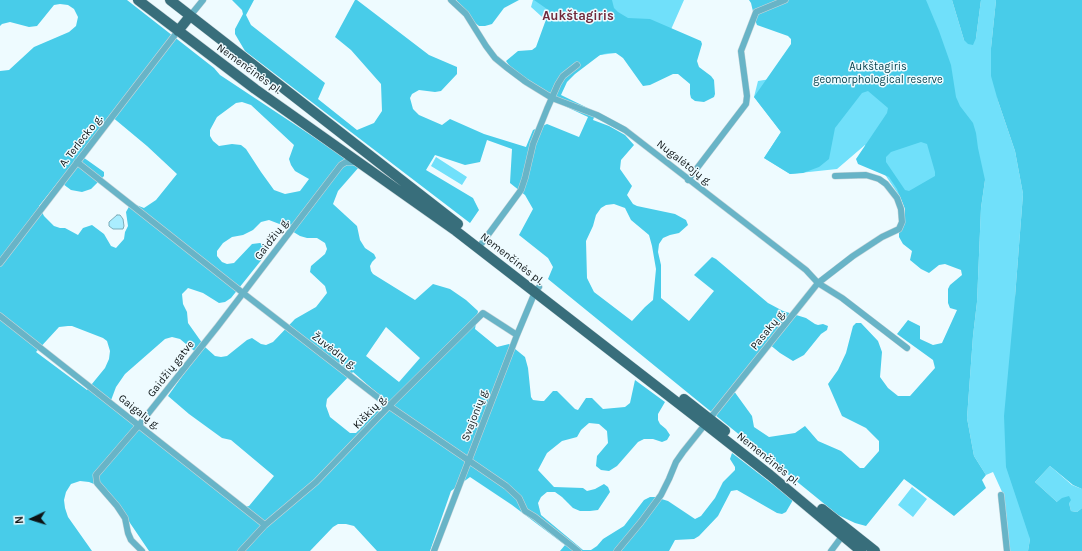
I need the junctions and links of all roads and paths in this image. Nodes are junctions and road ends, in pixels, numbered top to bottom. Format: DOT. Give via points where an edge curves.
graph roads {
  1 [pos="138,0"];
  2 [pos="170,0"];
  3 [pos="204,0"];
  4 [pos="451,0"];
  5 [pos="785,0"];
  6 [pos="190,16"];
  7 [pos="178,32"];
  8 [pos="576,65"];
  9 [pos="552,98"];
  10 [pos="339,148"];
  11 [pos="77,162"];
  12 [pos="358,162"];
  13 [pos="341,165"];
  14 [pos="835,176"];
  15 [pos="688,180"];
  16 [pos="482,243"];
  17 [pos="0,263"];
  18 [pos="818,283"];
  19 [pos="537,289"];
  20 [pos="243,294"];
  21 [pos="0,316"];
  22 [pos="218,326"];
  23 [pos="517,335"];
  24 [pos="907,348"];
  25 [pos="389,406"];
  26 [pos="708,422"];
  27 [pos="139,425"];
  28 [pos="469,460"];
  29 [pos="1001,495"];
  30 [pos="265,525"];
  31 [pos="843,535"];
  32 [pos="142,551"];
  33 [pos="241,551"];
  34 [pos="434,551"];
  35 [pos="578,551"];
  36 [pos="616,551"];
  37 [pos="831,551"];
  38 [pos="862,551"];
  39 [pos="875,551"];
  40 [pos="1007,551"];
  1 -- 7 [label="main road, Nemenčinės pl."];
  2 -- 6 [label="main road, Nemenčinės pl."];
  3 -- 6 [label="street"];
  4 -- 9 [label="street, Nugalėtojų g." via="466,14 495,58"];
  5 -- 15 [label="street" via="756,12 741,51 746,104"];
  6 -- 7 [label="main road"];
  6 -- 16 [label="main road, Nemenčinės pl."];
  7 -- 10 [label="main road, Nemenčinės pl."];
  7 -- 11 [label="street, A. Terlecko g."];
  8 -- 9 [label="street" via="558,84"];
  9 -- 15 [label="street, Nugalėtojų g." via="615,124"];
  9 -- 16 [label="street" via="533,144 521,190"];
  10 -- 12 [label="main road, Nemenčinės pl."];
  10 -- 13 [label="street"];
  11 -- 17 [label="street, A. Terlecko g."];
  11 -- 20 [label="street, Žuvėdrų g."];
  12 -- 13 [label="street" via="346,162"];
  12 -- 19 [label="main road, Nemenčinės pl."];
  13 -- 20 [label="street, Gaidžių g."];
  14 -- 18 [label="street, Pasakų g." via="866,175 879,179 897,198 902,222 899,229 853,256"];
  15 -- 18 [label="street, Nugalėtojų g." via="806,270"];
  16 -- 19 [label="main road, Nemenčinės pl."];
  18 -- 24 [label="street, Nugalėtojų g." via="842,298"];
  18 -- 26 [label="street, Pasakų g."];
  19 -- 23 [label="street, Svajonių g."];
  19 -- 26 [label="main road, Nemenčinės pl."];
  20 -- 22 [label="street, Gaidžių g."];
  20 -- 25 [label="street, Žuvėdrų g."];
  21 -- 27 [label="street, Gaigalų g."];
  22 -- 27 [label="street, Gaidžių gatve"];
  23 -- 25 [label="street, Kiškių g." via="483,313"];
  23 -- 28 [label="street, Svajonių g."];
  25 -- 28 [label="street, Žuvėdrų g."];
  25 -- 30 [label="street, Kiškių g." via="316,482"];
  26 -- 31 [label="main road, Nemenčinės pl."];
  26 -- 36 [label="street, Pasakų g." via="676,462 661,495"];
  26 -- 39 [label="main road, Nemenčinės pl."];
  27 -- 30 [label="street, Gaigalų g."];
  27 -- 32 [label="street, Gaidžių gatve" via="96,478 97,483 125,518 131,540"];
  28 -- 34 [label="street, Svajonių g."];
  28 -- 35 [label="street, Žuvėdrų g." via="506,486 519,498 525,511"];
  29 -- 40 [label="street"];
  30 -- 33 [label="street, Kiškių g."];
  31 -- 37 [label="street"];
  31 -- 38 [label="main road, Nemenčinės pl."];
}
